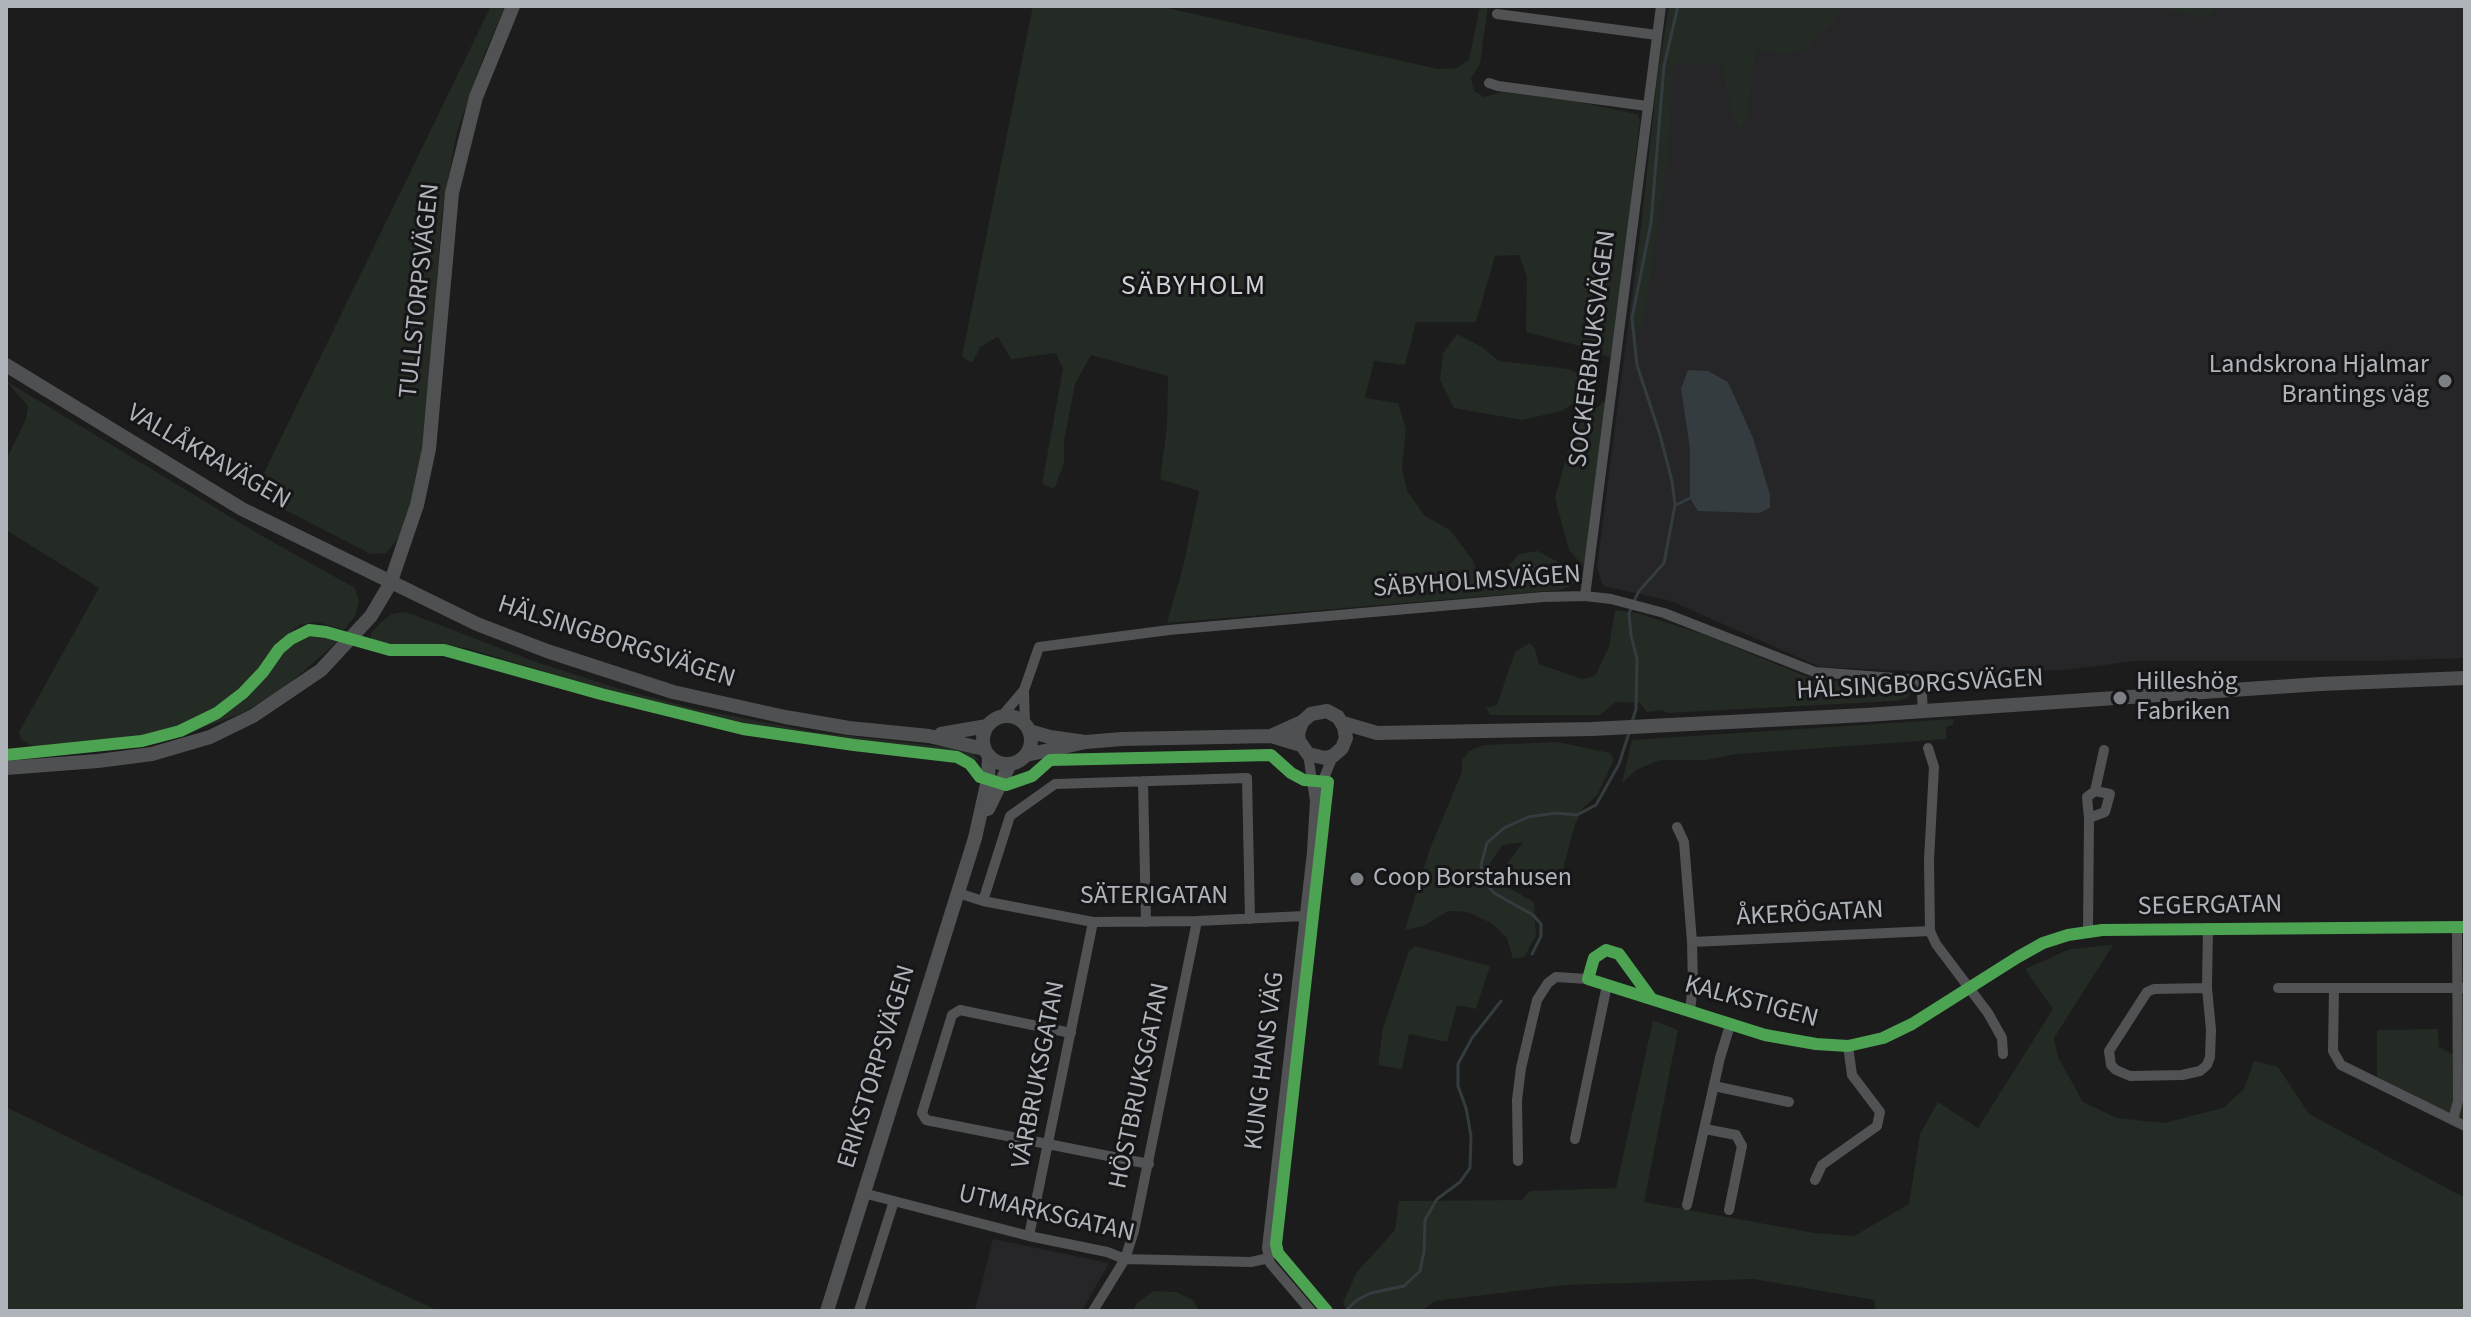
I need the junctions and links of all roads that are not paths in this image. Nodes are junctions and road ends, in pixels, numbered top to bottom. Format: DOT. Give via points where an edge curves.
graph roads {
  1 [pos="513,6"];
  2 [pos="1661,6"];
  3 [pos="1497,14"];
  4 [pos="1657,35"];
  5 [pos="1489,83"];
  6 [pos="1647,106"];
  7 [pos="6,365"];
  8 [pos="390,584"];
  9 [pos="1585,596"];
  10 [pos="2465,678"];
  11 [pos="1024,690"];
  12 [pos="1923,711"];
  13 [pos="1001,717"];
  14 [pos="1302,722"];
  15 [pos="1343,723"];
  16 [pos="987,726"];
  17 [pos="1027,727"];
  18 [pos="1377,733"];
  19 [pos="929,736"];
  20 [pos="1271,736"];
  21 [pos="1086,742"];
  22 [pos="1928,748"];
  23 [pos="1304,749"];
  24 [pos="1338,750"];
  25 [pos="2104,750"];
  26 [pos="987,753"];
  27 [pos="1026,755"];
  28 [pos="1010,764"];
  29 [pos="6,768"];
  30 [pos="1143,781"];
  31 [pos="2095,791"];
  32 [pos="1315,801"];
  33 [pos="2089,818"];
  34 [pos="1677,827"];
  35 [pos="975,838"];
  36 [pos="958,893"];
  37 [pos="983,901"];
  38 [pos="1305,916"];
  39 [pos="1250,919"];
  40 [pos="1197,921"];
  41 [pos="1093,922"];
  42 [pos="1146,922"];
  43 [pos="2208,928"];
  44 [pos="2461,928"];
  45 [pos="1930,931"];
  46 [pos="2088,932"];
  47 [pos="1692,942"];
  48 [pos="1588,979"];
  49 [pos="1607,985"];
  50 [pos="1970,987"];
  51 [pos="2207,988"];
  52 [pos="2278,988"];
  53 [pos="2461,988"];
  54 [pos="2334,989"];
  55 [pos="1651,998"];
  56 [pos="1690,1011"];
  57 [pos="1730,1025"];
  58 [pos="1071,1033"];
  59 [pos="1848,1046"];
  60 [pos="2003,1054"];
  61 [pos="1714,1086"];
  62 [pos="1789,1102"];
  63 [pos="2453,1120"];
  64 [pos="2465,1126"];
  65 [pos="1705,1129"];
  66 [pos="1575,1139"];
  67 [pos="1049,1143"];
  68 [pos="1518,1161"];
  69 [pos="1149,1164"];
  70 [pos="1815,1180"];
  71 [pos="863,1193"];
  72 [pos="894,1201"];
  73 [pos="1687,1205"];
  74 [pos="1729,1210"];
  75 [pos="1029,1236"];
  76 [pos="1269,1258"];
  77 [pos="1125,1259"];
  78 [pos="827,1311"];
  79 [pos="859,1311"];
  80 [pos="1093,1311"];
  81 [pos="1311,1311"];
  1 -- 8 [label="street, TULLSTORPSVÄGEN" via="476,97 452,193 429,449 417,505"];
  2 -- 4 [label="street, SOCKERBRUKSVÄGEN"];
  3 -- 4 [label="street"];
  4 -- 6 [label="street, SOCKERBRUKSVÄGEN"];
  5 -- 6 [label="street"];
  6 -- 9 [label="street, SOCKERBRUKSVÄGEN"];
  7 -- 8 [label="main road, VALLÅKRAVÄGEN" via="242,509"];
  8 -- 19 [label="main road, HÄLSINGBORGSVÄGEN" via="547,651 673,692 771,715"];
  8 -- 29 [label="main road" via="371,616 321,670 253,716 210,737 152,754"];
  9 -- 11 [label="street, SÄBYHOLMSVÄGEN" via="1052,644 1039,647"];
  9 -- 12 [label="street, SÄBYHOLMSVÄGEN" via="1664,613 1815,672 1921,680"];
  10 -- 12 [label="main road, HÄLSINGBORGSVÄGEN"];
  11 -- 13 [label="street, SÄBYHOLMSVÄGEN"];
  11 -- 17 [label="street, SÄBYHOLMSVÄGEN"];
  12 -- 18 [label="main road, HÄLSINGBORGSVÄGEN" via="1592,729"];
  13 -- 16 [label="main road"];
  13 -- 17 [label="main road" via="1016,718"];
  14 -- 15 [label="main road" via="1323,711"];
  14 -- 20 [label="main road"];
  14 -- 23 [label="main road" via="1298,733"];
  15 -- 18 [label="main road, HÄLSINGBORGSVÄGEN"];
  15 -- 24 [label="main road" via="1346,734"];
  16 -- 19 [label="main road, HÄLSINGBORGSVÄGEN"];
  16 -- 26 [label="main road"];
  17 -- 21 [label="main road" via="1050,737"];
  17 -- 27 [label="main road" via="1031,743"];
  18 -- 24 [label="main road, HÄLSINGBORGSVÄGEN"];
  19 -- 26 [label="main road, HÄLSINGBORGSVÄGEN"];
  20 -- 21 [label="main road"];
  20 -- 23 [label="main road"];
  21 -- 27 [label="main road"];
  22 -- 45 [label="street" via="1934,767"];
  23 -- 24 [label="main road" via="1320,758"];
  23 -- 32 [label="street, KUNG HANS VÄG"];
  24 -- 32 [label="street, KUNG HANS VÄG"];
  25 -- 31 [label="street"];
  26 -- 28 [label="main road"];
  26 -- 35 [label="street, ERIKSTORPSVÄGEN" via="988,780"];
  27 -- 28 [label="main road"];
  28 -- 35 [label="street, ERIKSTORPSVÄGEN"];
  30 -- 37 [label="street" via="1063,782 1018,809 1010,816"];
  30 -- 39 [label="street" via="1247,778"];
  30 -- 42 [label="street"];
  31 -- 33 [label="street" via="2087,797"];
  31 -- 33 [label="street" via="2110,794 2105,812"];
  32 -- 38 [label="street, KUNG HANS VÄG"];
  33 -- 46 [label="street"];
  34 -- 47 [label="street" via="1684,842"];
  35 -- 36 [label="street, ERIKSTORPSVÄGEN"];
  36 -- 37 [label="street, SÄTERIGATAN"];
  36 -- 71 [label="street, ERIKSTORPSVÄGEN"];
  37 -- 41 [label="street, SÄTERIGATAN"];
  38 -- 39 [label="street, SÄTERIGATAN"];
  38 -- 76 [label="street, KUNG HANS VÄG"];
  39 -- 40 [label="street, SÄTERIGATAN"];
  40 -- 42 [label="street, SÄTERIGATAN"];
  40 -- 69 [label="street, HÖSTBRUKSGATAN"];
  41 -- 42 [label="street, SÄTERIGATAN"];
  41 -- 58 [label="street, VÅRBRUKSGATAN"];
  43 -- 44 [label="street, SEGERGATAN"];
  43 -- 46 [label="street, SEGERGATAN"];
  43 -- 51 [label="street"];
  44 -- 53 [label="street"];
  45 -- 47 [label="street, ÅKERÖGATAN"];
  45 -- 50 [label="street"];
  46 -- 50 [label="street, SEGERGATAN" via="2043,943"];
  47 -- 56 [label="street"];
  48 -- 49 [label="street, KALKSTIGEN"];
  48 -- 55 [label="street, KALKSTIGEN" via="1596,955 1615,952"];
  48 -- 68 [label="street" via="1556,977 1537,1000 1517,1100"];
  49 -- 55 [label="street, KALKSTIGEN"];
  49 -- 66 [label="street"];
  50 -- 59 [label="street, KALKSTIGEN" via="1898,1031"];
  50 -- 60 [label="street" via="2002,1038"];
  51 -- 51 [label="street" via="2210,1057 2200,1071 2130,1076 2111,1065 2109,1051 2147,992"];
  52 -- 54 [label="street"];
  53 -- 54 [label="street"];
  53 -- 63 [label="street"];
  54 -- 63 [label="street" via="2333,1051 2341,1065"];
  55 -- 56 [label="street, KALKSTIGEN"];
  56 -- 57 [label="street, KALKSTIGEN"];
  57 -- 59 [label="street, KALKSTIGEN"];
  57 -- 61 [label="street"];
  58 -- 67 [label="street, VÅRBRUKSGATAN"];
  58 -- 67 [label="street" via="960,1010 952,1015 922,1113 926,1120"];
  59 -- 70 [label="street" via="1852,1075 1880,1112 1877,1126 1822,1165"];
  61 -- 62 [label="street"];
  61 -- 65 [label="street"];
  63 -- 64 [label="street"];
  65 -- 73 [label="street"];
  65 -- 74 [label="street" via="1736,1135 1742,1146"];
  67 -- 69 [label="street"];
  67 -- 75 [label="street, VÅRBRUKSGATAN"];
  69 -- 77 [label="street, HÖSTBRUKSGATAN"];
  71 -- 72 [label="street, UTMARKSGATAN"];
  71 -- 78 [label="street, ERIKSTORPSVÄGEN"];
  72 -- 75 [label="street, UTMARKSGATAN"];
  72 -- 79 [label="street"];
  75 -- 77 [label="street, UTMARKSGATAN"];
  76 -- 77 [label="street, UTMARKSGATAN"];
  76 -- 81 [label="street"];
  77 -- 80 [label="street, HÖSTBRUKSGATAN"];
}
